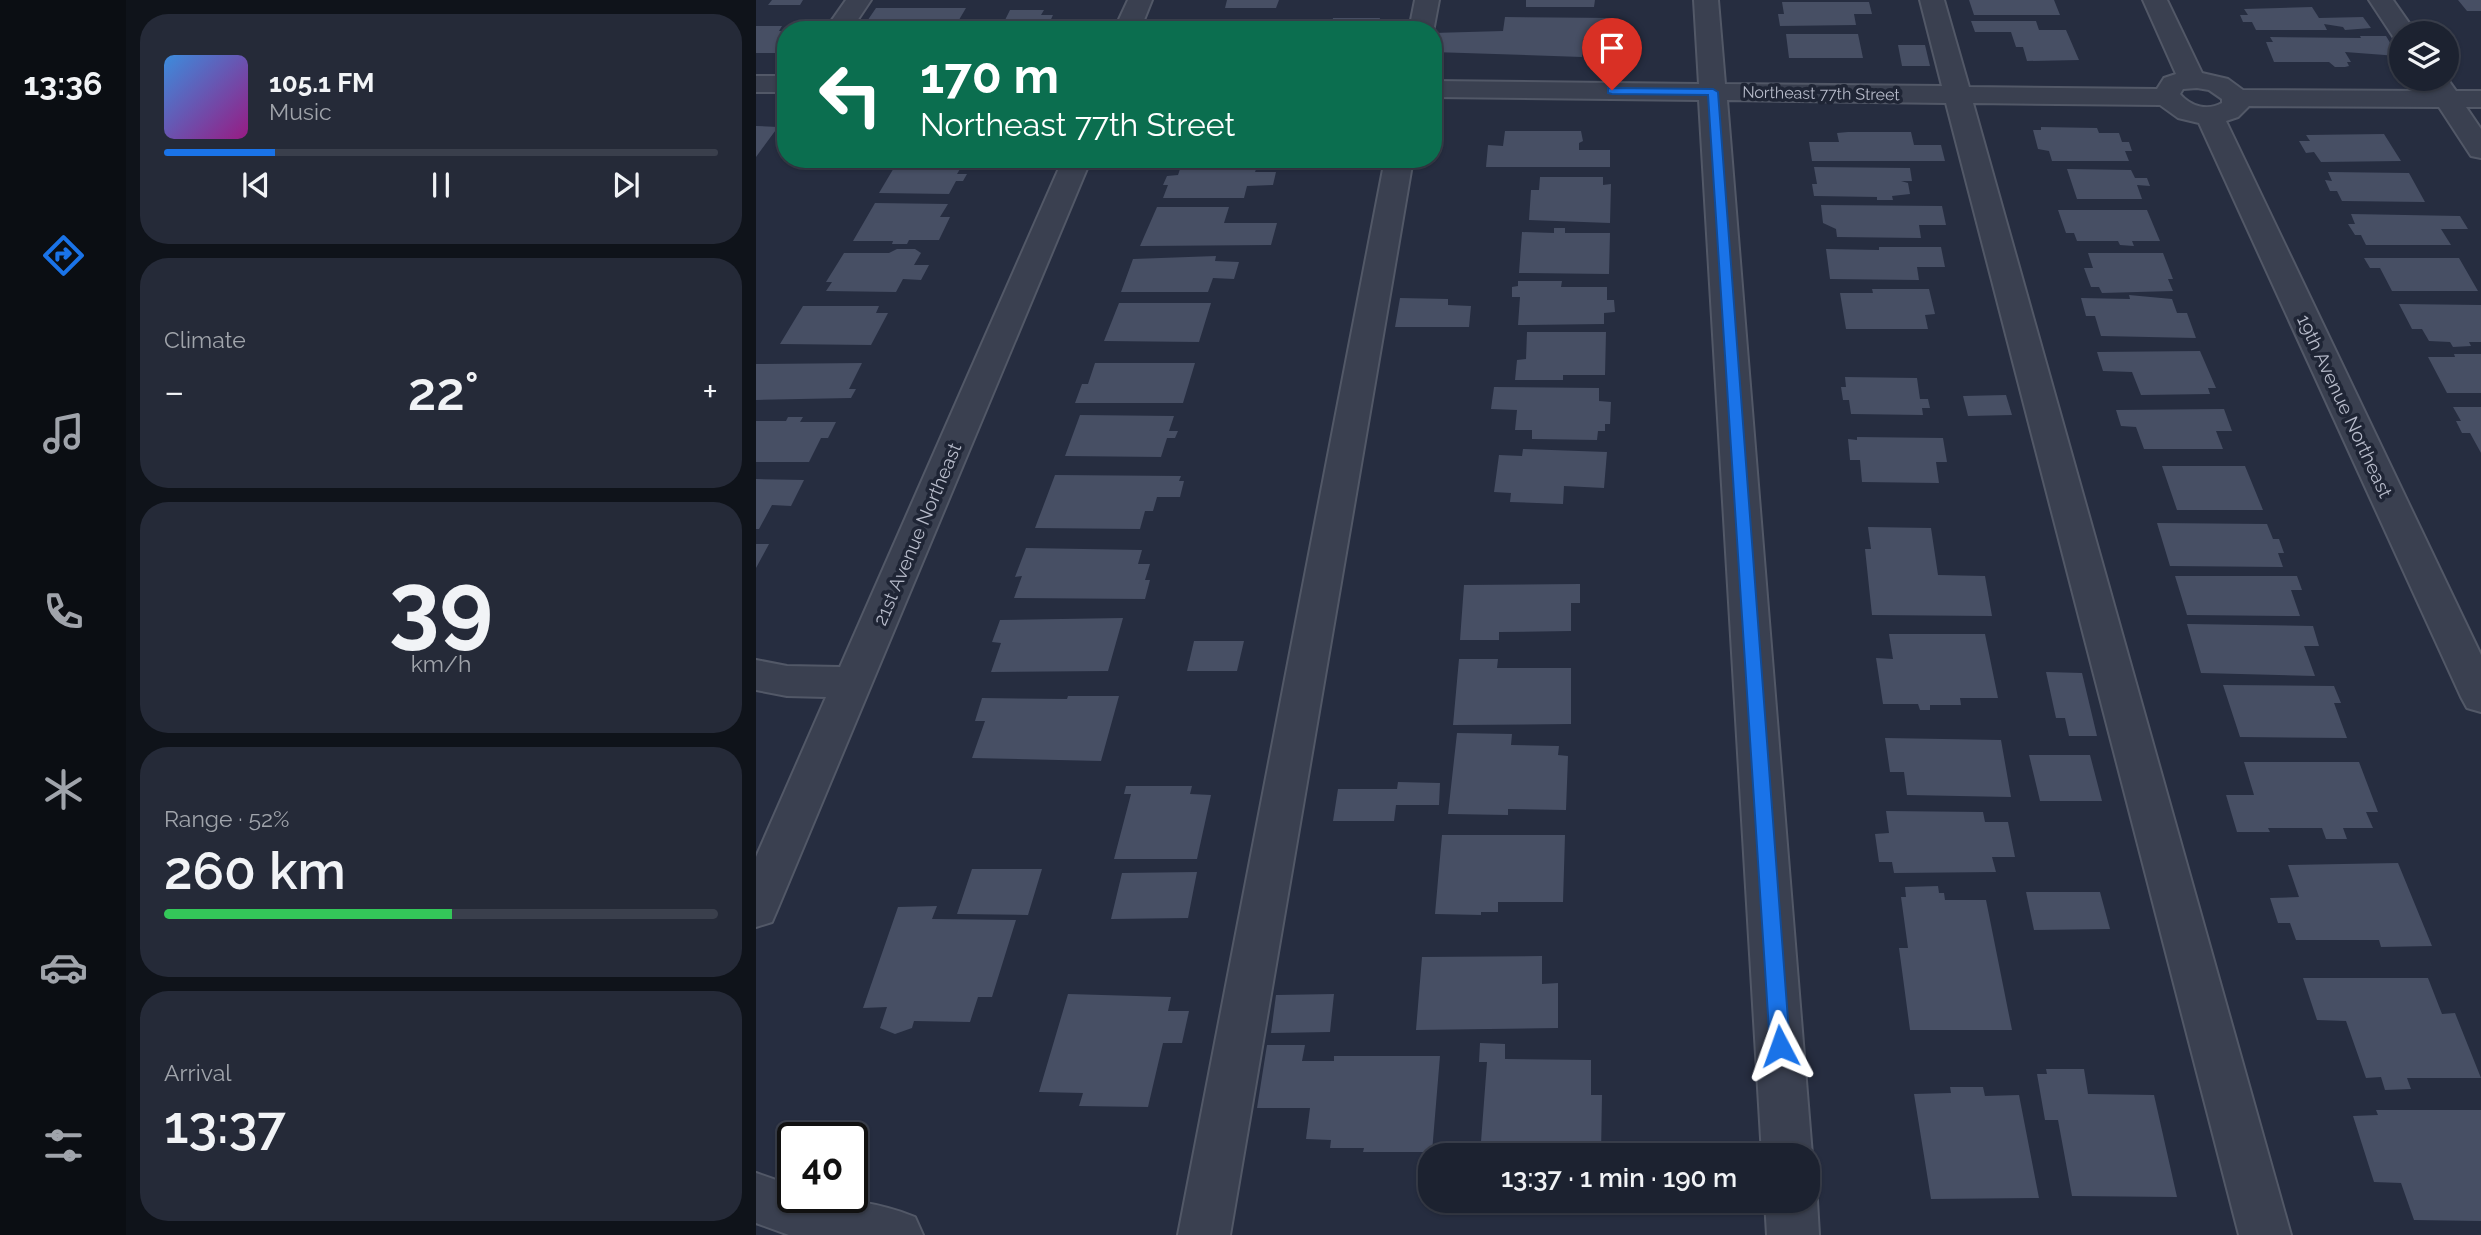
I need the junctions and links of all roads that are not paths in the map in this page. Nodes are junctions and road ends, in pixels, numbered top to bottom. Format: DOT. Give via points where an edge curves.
graph roads {
  1 [pos="859,0"];
  2 [pos="1140,0"];
  3 [pos="1427,0"];
  4 [pos="1706,0"];
  5 [pos="1932,0"];
  6 [pos="2155,0"];
  7 [pos="2381,0"];
  8 [pos="844,21"];
  9 [pos="1131,21"];
  10 [pos="1424,21"];
  11 [pos="2395,21"];
  12 [pos="2192,80"];
  13 [pos="756,84"];
  14 [pos="777,84"];
  15 [pos="1442,89"];
  16 [pos="2415,91"];
  17 [pos="2442,91"];
  18 [pos="2449,91"];
  19 [pos="1713,92"];
  20 [pos="1958,94"];
  21 [pos="2168,97"];
  22 [pos="2481,99"];
  23 [pos="2222,106"];
  24 [pos="2481,150"];
  25 [pos="1073,168"];
  26 [pos="1397,168"];
  27 [pos="756,675"];
  28 [pos="853,682"];
  29 [pos="2481,697"];
  30 [pos="756,908"];
  31 [pos="1786,1143"];
  32 [pos="756,1198"];
  33 [pos="1792,1213"];
  34 [pos="897,1235"];
  35 [pos="1204,1235"];
  36 [pos="1793,1235"];
  37 [pos="2265,1235"];
  1 -- 8 [label="street"];
  2 -- 9 [label="street"];
  3 -- 10 [label="street"];
  4 -- 19 [label="street"];
  5 -- 20 [label="street"];
  6 -- 12 [label="street"];
  7 -- 11 [label="street"];
  12 -- 21 [label="street" via="2173,84"];
  12 -- 23 [label="street" via="2226,88"];
  13 -- 14 [label="street"];
  15 -- 19 [label="street, Northeast 77th Street"];
  16 -- 23 [label="street"];
  17 -- 24 [label="street"];
  18 -- 22 [label="street"];
  19 -- 20 [label="street, Northeast 77th Street"];
  19 -- 31 [label="street"];
  20 -- 21 [label="street, Northeast 77th Street"];
  20 -- 37 [label="street"];
  21 -- 23 [label="street" via="2182,110"];
  23 -- 29 [label="street, 19th Avenue Northeast"];
  25 -- 28 [label="street, 21st Avenue Northeast"];
  26 -- 35 [label="street"];
  27 -- 28 [label="street" via="788,681"];
  28 -- 30 [label="street, 21st Avenue Northeast"];
  32 -- 34 [label="street" via="810,1217"];
  33 -- 36 [label="street"];
}
